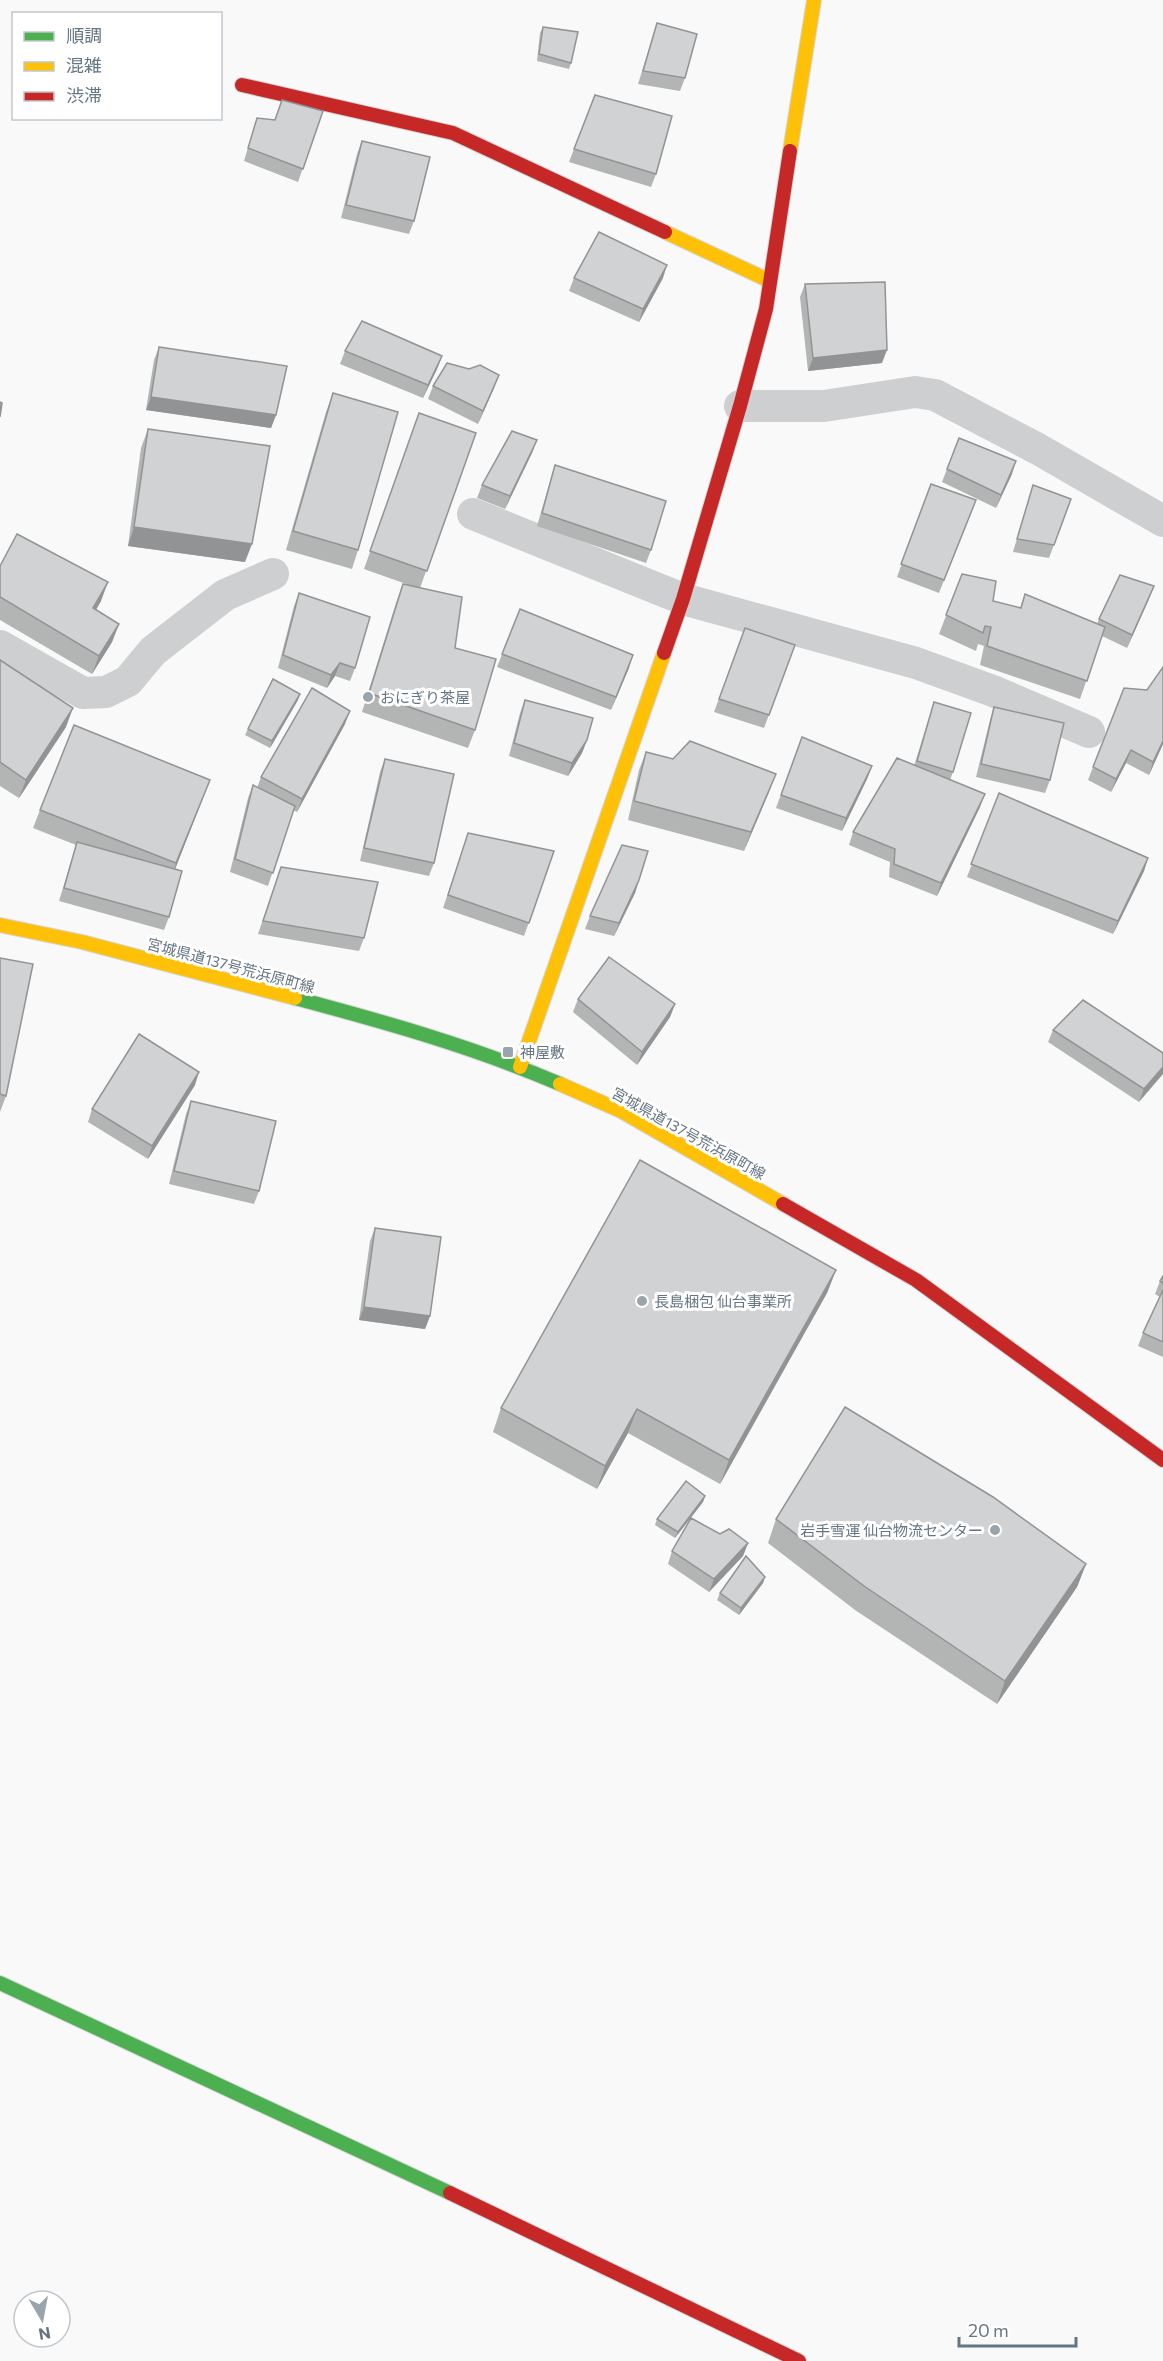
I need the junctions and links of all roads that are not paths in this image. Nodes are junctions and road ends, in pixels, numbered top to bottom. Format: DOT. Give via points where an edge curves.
graph roads {
  1 [pos="814,0"];
  2 [pos="242,85"];
  3 [pos="770,281"];
  4 [pos="740,406"];
  5 [pos="473,514"];
  6 [pos="1163,521"];
  7 [pos="273,574"];
  8 [pos="683,598"];
  9 [pos="0,646"];
  10 [pos="1089,732"];
  11 [pos="0,925"];
  12 [pos="520,1067"];
  13 [pos="1163,1460"];
  14 [pos="0,1983"];
  15 [pos="799,2361"];
  1 -- 3 [label="street"];
  2 -- 3 [label="street" via="453,133"];
  3 -- 4 [label="street"];
  4 -- 6 [label="street" via="824,406 915,392 935,395"];
  4 -- 8 [label="street"];
  5 -- 8 [label="street"];
  7 -- 9 [label="street" via="225,595 153,651 128,681 106,692 83,693"];
  8 -- 10 [label="street" via="916,663"];
  8 -- 12 [label="street"];
  11 -- 12 [label="street, 宮城県道137号荒浜原町線" via="82,942 408,1028"];
  12 -- 13 [label="street, 宮城県道137号荒浜原町線" via="621,1111 916,1280"];
  14 -- 15 [label="street" via="464,2199"];
}
